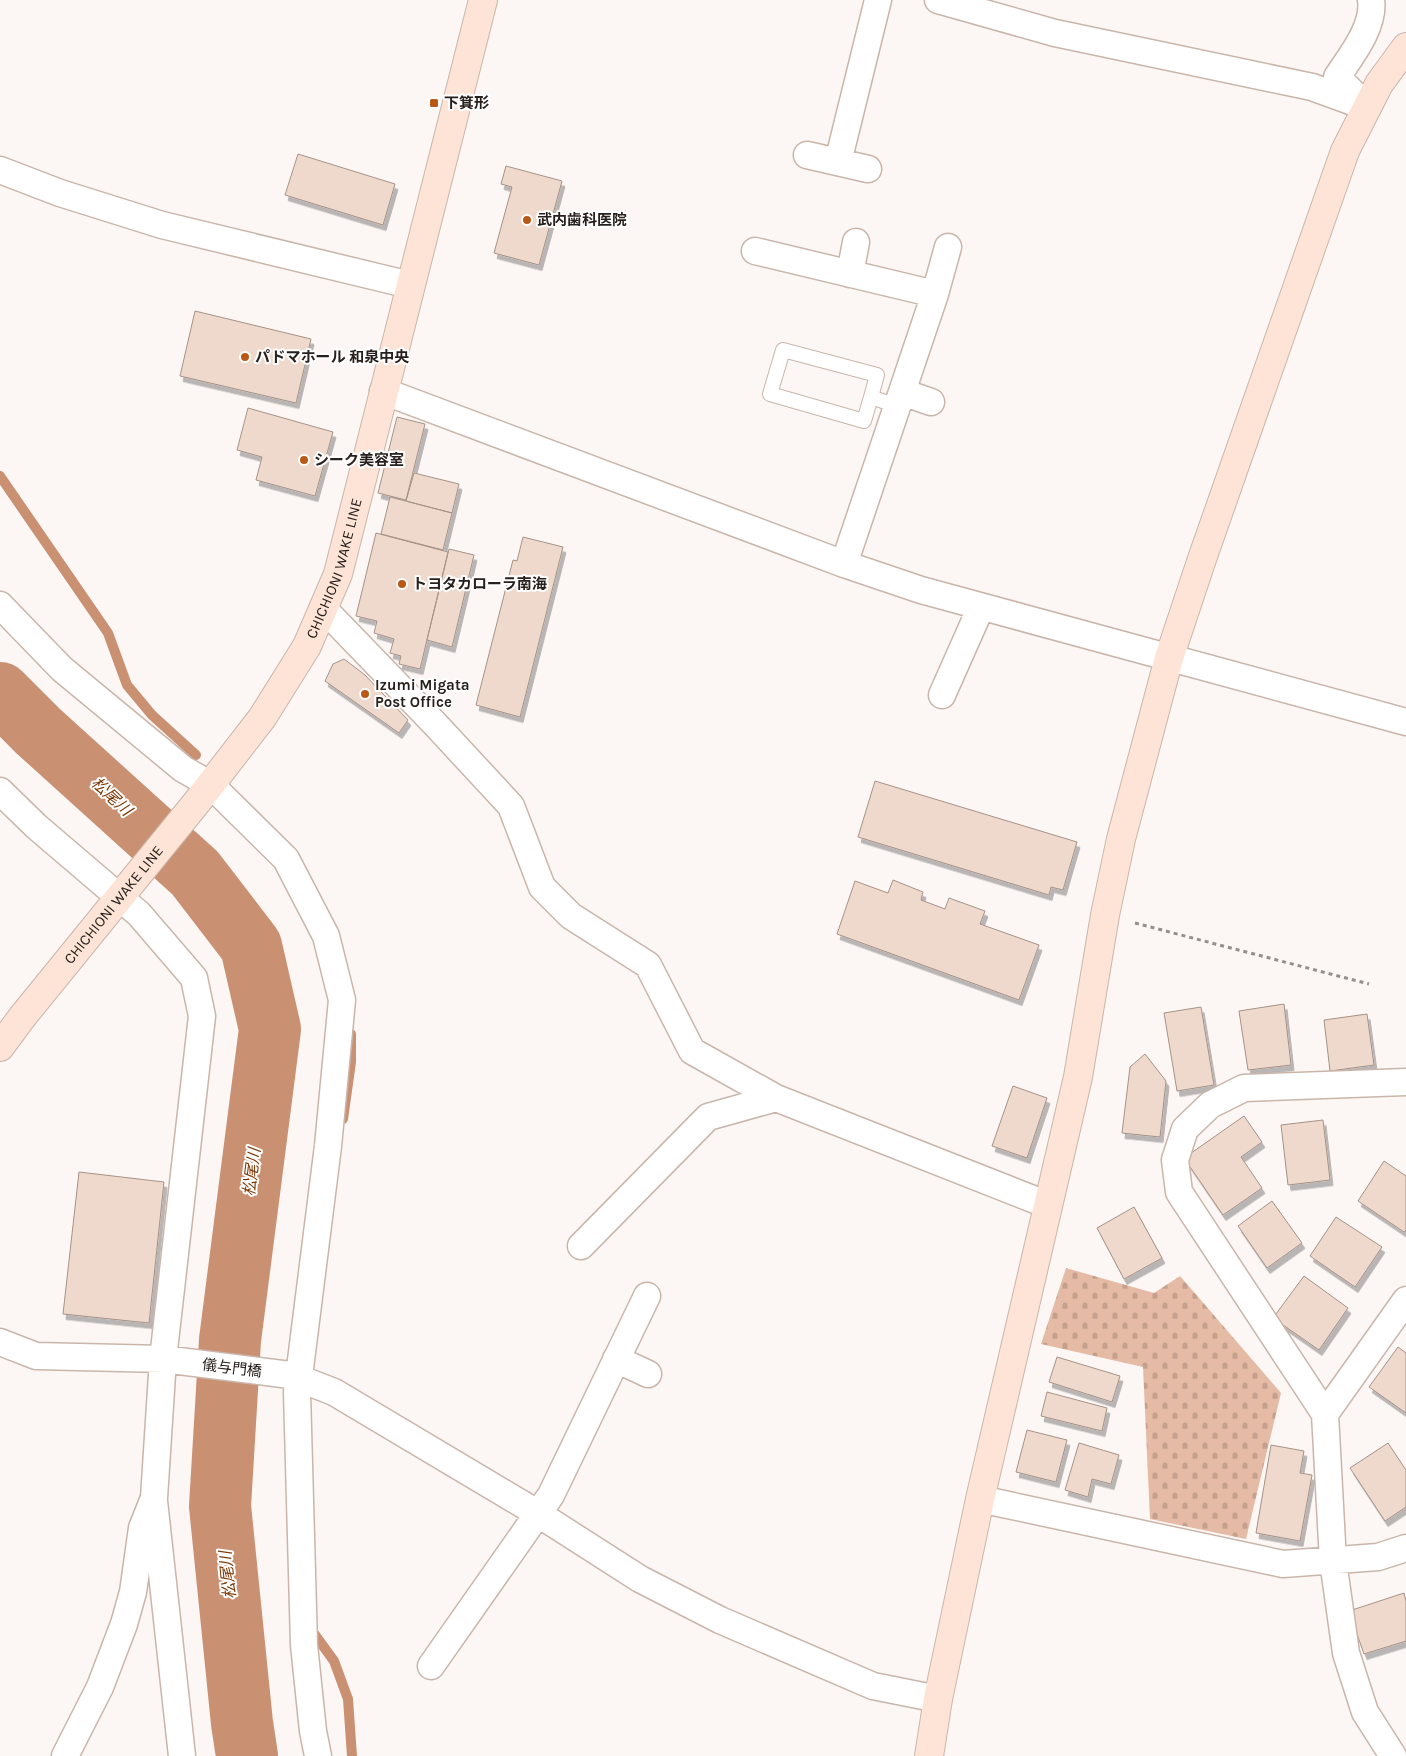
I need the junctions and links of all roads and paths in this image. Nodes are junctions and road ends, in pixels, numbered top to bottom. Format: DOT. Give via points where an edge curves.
graph roads {
  1 [pos="483,0"];
  2 [pos="878,0"];
  3 [pos="938,0"];
  4 [pos="1371,0"];
  5 [pos="1406,47"];
  6 [pos="1367,107"];
  7 [pos="807,155"];
  8 [pos="838,162"];
  9 [pos="868,169"];
  10 [pos="0,170"];
  11 [pos="856,242"];
  12 [pos="948,247"];
  13 [pos="755,251"];
  14 [pos="850,274"];
  15 [pos="410,285"];
  16 [pos="935,294"];
  17 [pos="383,391"];
  18 [pos="871,397"];
  19 [pos="899,399"];
  20 [pos="931,402"];
  21 [pos="844,564"];
  22 [pos="0,605"];
  23 [pos="981,607"];
  24 [pos="323,608"];
  25 [pos="1169,658"];
  26 [pos="942,695"];
  27 [pos="1406,722"];
  28 [pos="0,791"];
  29 [pos="204,793"];
  30 [pos="124,892"];
  31 [pos="1105,915"];
  32 [pos="1369,984"];
  33 [pos="0,1047"];
  34 [pos="1406,1082"];
  35 [pos="776,1098"];
  36 [pos="1048,1205"];
  37 [pos="582,1246"];
  38 [pos="647,1296"];
  39 [pos="1406,1300"];
  40 [pos="0,1342"];
  41 [pos="616,1359"];
  42 [pos="168,1360"];
  43 [pos="648,1374"];
  44 [pos="294,1376"];
  45 [pos="1325,1414"];
  46 [pos="154,1498"];
  47 [pos="980,1499"];
  48 [pos="536,1514"];
  49 [pos="1406,1548"];
  50 [pos="1333,1560"];
  51 [pos="431,1666"];
  52 [pos="938,1699"];
  53 [pos="1406,1755"];
  54 [pos="65,1756"];
  55 [pos="182,1756"];
  56 [pos="318,1756"];
  57 [pos="930,1756"];
  58 [pos="1393,1756"];
  59 [pos="1402,1756"];
  1 -- 15 [label="street, CHICHIONI WAKE LINE"];
  2 -- 8 [label="street"];
  3 -- 6 [label="street" via="1055,33 1312,87"];
  4 -- 6 [label="street" via="1372,10 1360,41 1337,77"];
  5 -- 6 [label="street"];
  6 -- 25 [label="street" via="1346,150"];
  7 -- 8 [label="street"];
  8 -- 9 [label="street"];
  10 -- 15 [label="street" via="162,225"];
  11 -- 14 [label="street"];
  12 -- 16 [label="street"];
  13 -- 14 [label="street"];
  14 -- 16 [label="street"];
  15 -- 17 [label="street, CHICHIONI WAKE LINE"];
  16 -- 19 [label="street"];
  17 -- 21 [label="street"];
  17 -- 24 [label="street, CHICHIONI WAKE LINE" via="338,574"];
  18 -- 18 [label="lane" via="864,421 770,394 784,350 877,375"];
  18 -- 19 [label="lane"];
  19 -- 20 [label="street"];
  19 -- 21 [label="street"];
  21 -- 23 [label="street"];
  22 -- 29 [label="street" via="62,669 183,769"];
  23 -- 25 [label="street"];
  23 -- 26 [label="street"];
  24 -- 29 [label="street, CHICHIONI WAKE LINE" via="306,646 262,718"];
  24 -- 35 [label="street" via="511,806 542,887 571,916 648,965 692,1052"];
  25 -- 27 [label="street"];
  25 -- 31 [label="street" via="1121,839"];
  28 -- 30 [label="street" via="37,827"];
  29 -- 30 [label="street, CHICHIONI WAKE LINE"];
  29 -- 44 [label="street" via="286,859 326,936 342,1000 328,1146 299,1366"];
  30 -- 33 [label="street, CHICHIONI WAKE LINE"];
  30 -- 42 [label="street" via="194,978 202,1016"];
  31 -- 32 [label="path"];
  31 -- 36 [label="street" via="1078,1077"];
  34 -- 45 [label="street" via="1244,1088 1210,1105 1185,1129 1175,1160 1180,1192"];
  35 -- 36 [label="street"];
  35 -- 37 [label="street" via="708,1117"];
  36 -- 47 [label="street"];
  38 -- 41 [label="street"];
  39 -- 45 [label="street"];
  40 -- 42 [label="street, 儀与門橋" via="36,1356"];
  41 -- 43 [label="street"];
  41 -- 48 [label="street" via="551,1495"];
  42 -- 44 [label="street, 儀与門橋"];
  42 -- 46 [label="street"];
  44 -- 48 [label="street, 儀与門橋" via="334,1392"];
  44 -- 56 [label="street" via="304,1645"];
  45 -- 50 [label="street"];
  46 -- 54 [label="street" via="142,1528 133,1592 124,1624 100,1687"];
  46 -- 55 [label="street"];
  47 -- 50 [label="street" via="1283,1564"];
  47 -- 52 [label="street"];
  48 -- 51 [label="street"];
  48 -- 52 [label="street, 儀与門橋" via="640,1579 720,1620 874,1686"];
  49 -- 50 [label="street" via="1378,1557"];
  50 -- 58 [label="street" via="1346,1653 1366,1712"];
  52 -- 57 [label="street"];
  53 -- 59 [label="street"];
}
